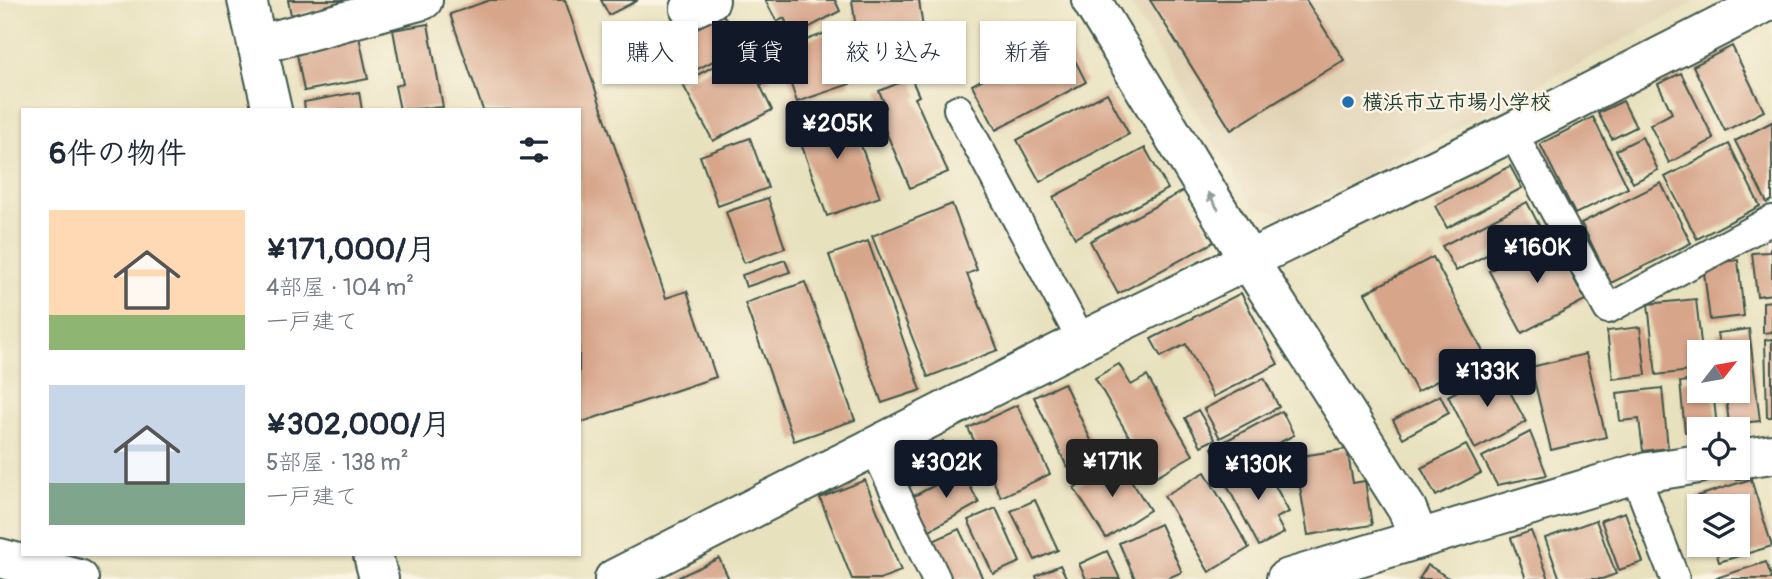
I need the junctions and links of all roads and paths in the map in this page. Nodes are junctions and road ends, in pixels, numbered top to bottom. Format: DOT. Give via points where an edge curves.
graph roads {
  1 [pos="247,0"];
  2 [pos="423,0"];
  3 [pos="1091,0"];
  4 [pos="1771,0"];
  5 [pos="257,45"];
  6 [pos="272,108"];
  7 [pos="958,109"];
  8 [pos="1512,132"];
  9 [pos="1772,219"];
  10 [pos="1248,259"];
  11 [pos="1082,341"];
  12 [pos="875,449"];
  13 [pos="1687,466"];
  14 [pos="1635,474"];
  15 [pos="1419,539"];
  16 [pos="373,556"];
  17 [pos="0,558"];
  18 [pos="1306,576"];
  19 [pos="79,579"];
  20 [pos="379,579"];
  21 [pos="614,579"];
  22 [pos="936,579"];
  23 [pos="1675,579"];
  1 -- 5 [label="street"];
  2 -- 5 [label="street"];
  10 -- 3 [label="street, one-way"];
  4 -- 8 [label="street"];
  5 -- 6 [label="street"];
  7 -- 11 [label="lane"];
  8 -- 9 [label="lane" via="1608,309"];
  8 -- 10 [label="street"];
  10 -- 11 [label="street"];
  10 -- 15 [label="street" via="1407,509"];
  11 -- 12 [label="street"];
  12 -- 21 [label="street"];
  12 -- 22 [label="lane"];
  13 -- 14 [label="street"];
  14 -- 15 [label="street"];
  14 -- 23 [label="lane"];
  15 -- 18 [label="street"];
  16 -- 20 [label="street"];
  17 -- 19 [label="street"];
}
